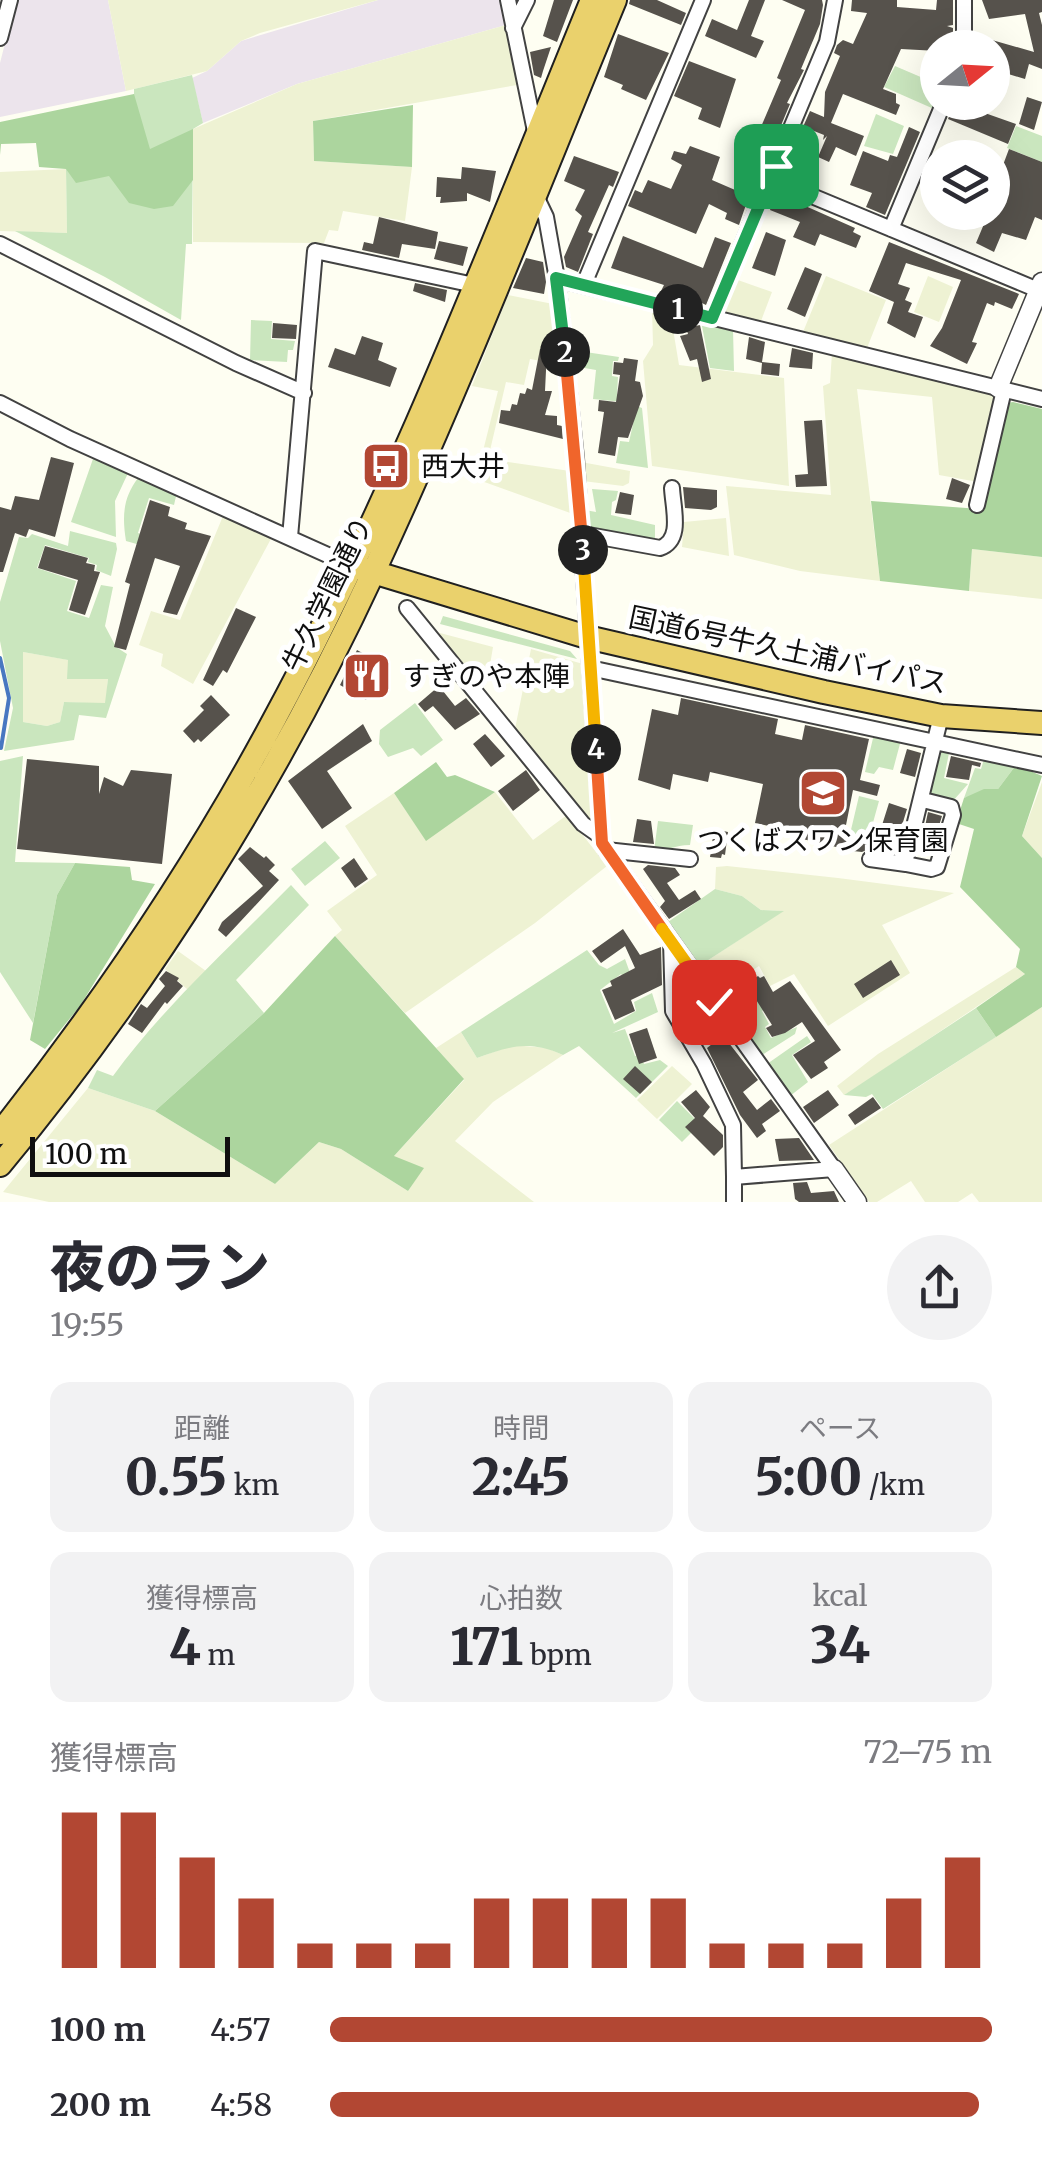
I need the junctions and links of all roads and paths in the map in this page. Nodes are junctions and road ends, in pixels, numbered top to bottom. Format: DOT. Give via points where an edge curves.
graph roads {
  1 [pos="10,0"];
  2 [pos="508,0"];
  3 [pos="527,0"];
  4 [pos="592,0"];
  5 [pos="616,0"];
  6 [pos="703,0"];
  7 [pos="835,0"];
  8 [pos="964,0"];
  9 [pos="513,28"];
  10 [pos="964,30"];
  11 [pos="0,38"];
  12 [pos="936,120"];
  13 [pos="536,137"];
  14 [pos="771,179"];
  15 [pos="535,193"];
  16 [pos="891,229"];
  17 [pos="0,244"];
  18 [pos="556,278"];
  19 [pos="584,284"];
  20 [pos="474,285"];
  21 [pos="1040,286"];
  22 [pos="712,318"];
  23 [pos="1001,389"];
  24 [pos="304,394"];
  25 [pos="1042,399"];
  26 [pos="0,403"];
  27 [pos="672,488"];
  28 [pos="977,505"];
  29 [pos="582,534"];
  30 [pos="290,538"];
  31 [pos="363,569"];
  32 [pos="407,608"];
  33 [pos="588,637"];
  34 [pos="590,668"];
  35 [pos="941,716"];
  36 [pos="1042,722"];
  37 [pos="936,741"];
  38 [pos="1042,765"];
  39 [pos="923,800"];
  40 [pos="603,843"];
  41 [pos="690,860"];
  42 [pos="870,860"];
  43 [pos="906,864"];
  44 [pos="670,940"];
  45 [pos="0,1133"];
  46 [pos="0,1165"];
  47 [pos="834,1169"];
  48 [pos="734,1177"];
  49 [pos="734,1202"];
  50 [pos="858,1202"];
  1 -- 11 [label="street"];
  2 -- 9 [label="street"];
  3 -- 9 [label="street"];
  4 -- 13 [label="highway, 牛久学園通り"];
  5 -- 15 [label="highway, 牛久学園通り"];
  6 -- 19 [label="street"];
  7 -- 14 [label="street" via="827,42"];
  8 -- 10 [label="street"];
  9 -- 13 [label="street"];
  12 -- 16 [label="street"];
  13 -- 20 [label="highway, 牛久学園通り"];
  14 -- 16 [label="street"];
  14 -- 22 [label="street"];
  15 -- 18 [label="street" via="546,216"];
  15 -- 31 [label="highway, 牛久学園通り"];
  16 -- 21 [label="street"];
  17 -- 24 [label="street"];
  18 -- 19 [label="street"];
  18 -- 29 [label="street"];
  19 -- 22 [label="street"];
  20 -- 24 [label="street" via="315,251"];
  20 -- 31 [label="highway, 牛久学園通り"];
  21 -- 23 [label="street"];
  22 -- 23 [label="street"];
  23 -- 25 [label="street"];
  23 -- 28 [label="street"];
  24 -- 30 [label="street"];
  26 -- 30 [label="street"];
  27 -- 29 [label="street" via="669,545"];
  29 -- 33 [label="street"];
  30 -- 31 [label="street"];
  31 -- 33 [label="highway, 国道6号牛久土浦バイパス"];
  31 -- 45 [label="highway, 牛久学園通り" via="206,838"];
  31 -- 46 [label="highway, 牛久学園通り" via="278,757 124,1000"];
  32 -- 40 [label="street"];
  33 -- 34 [label="street"];
  33 -- 35 [label="highway, 国道6号牛久土浦バイパス"];
  34 -- 37 [label="street"];
  34 -- 40 [label="street"];
  35 -- 36 [label="highway, 国道6号牛久土浦バイパス"];
  35 -- 37 [label="street"];
  37 -- 38 [label="street"];
  37 -- 39 [label="street"];
  39 -- 43 [label="street"];
  39 -- 43 [label="street" via="951,807 953,814 937,867"];
  40 -- 41 [label="street"];
  40 -- 44 [label="street"];
  42 -- 43 [label="street"];
  44 -- 47 [label="street"];
  44 -- 48 [label="street" via="674,1011 733,1125"];
  47 -- 48 [label="street"];
  47 -- 50 [label="street"];
  48 -- 49 [label="street"];
}
